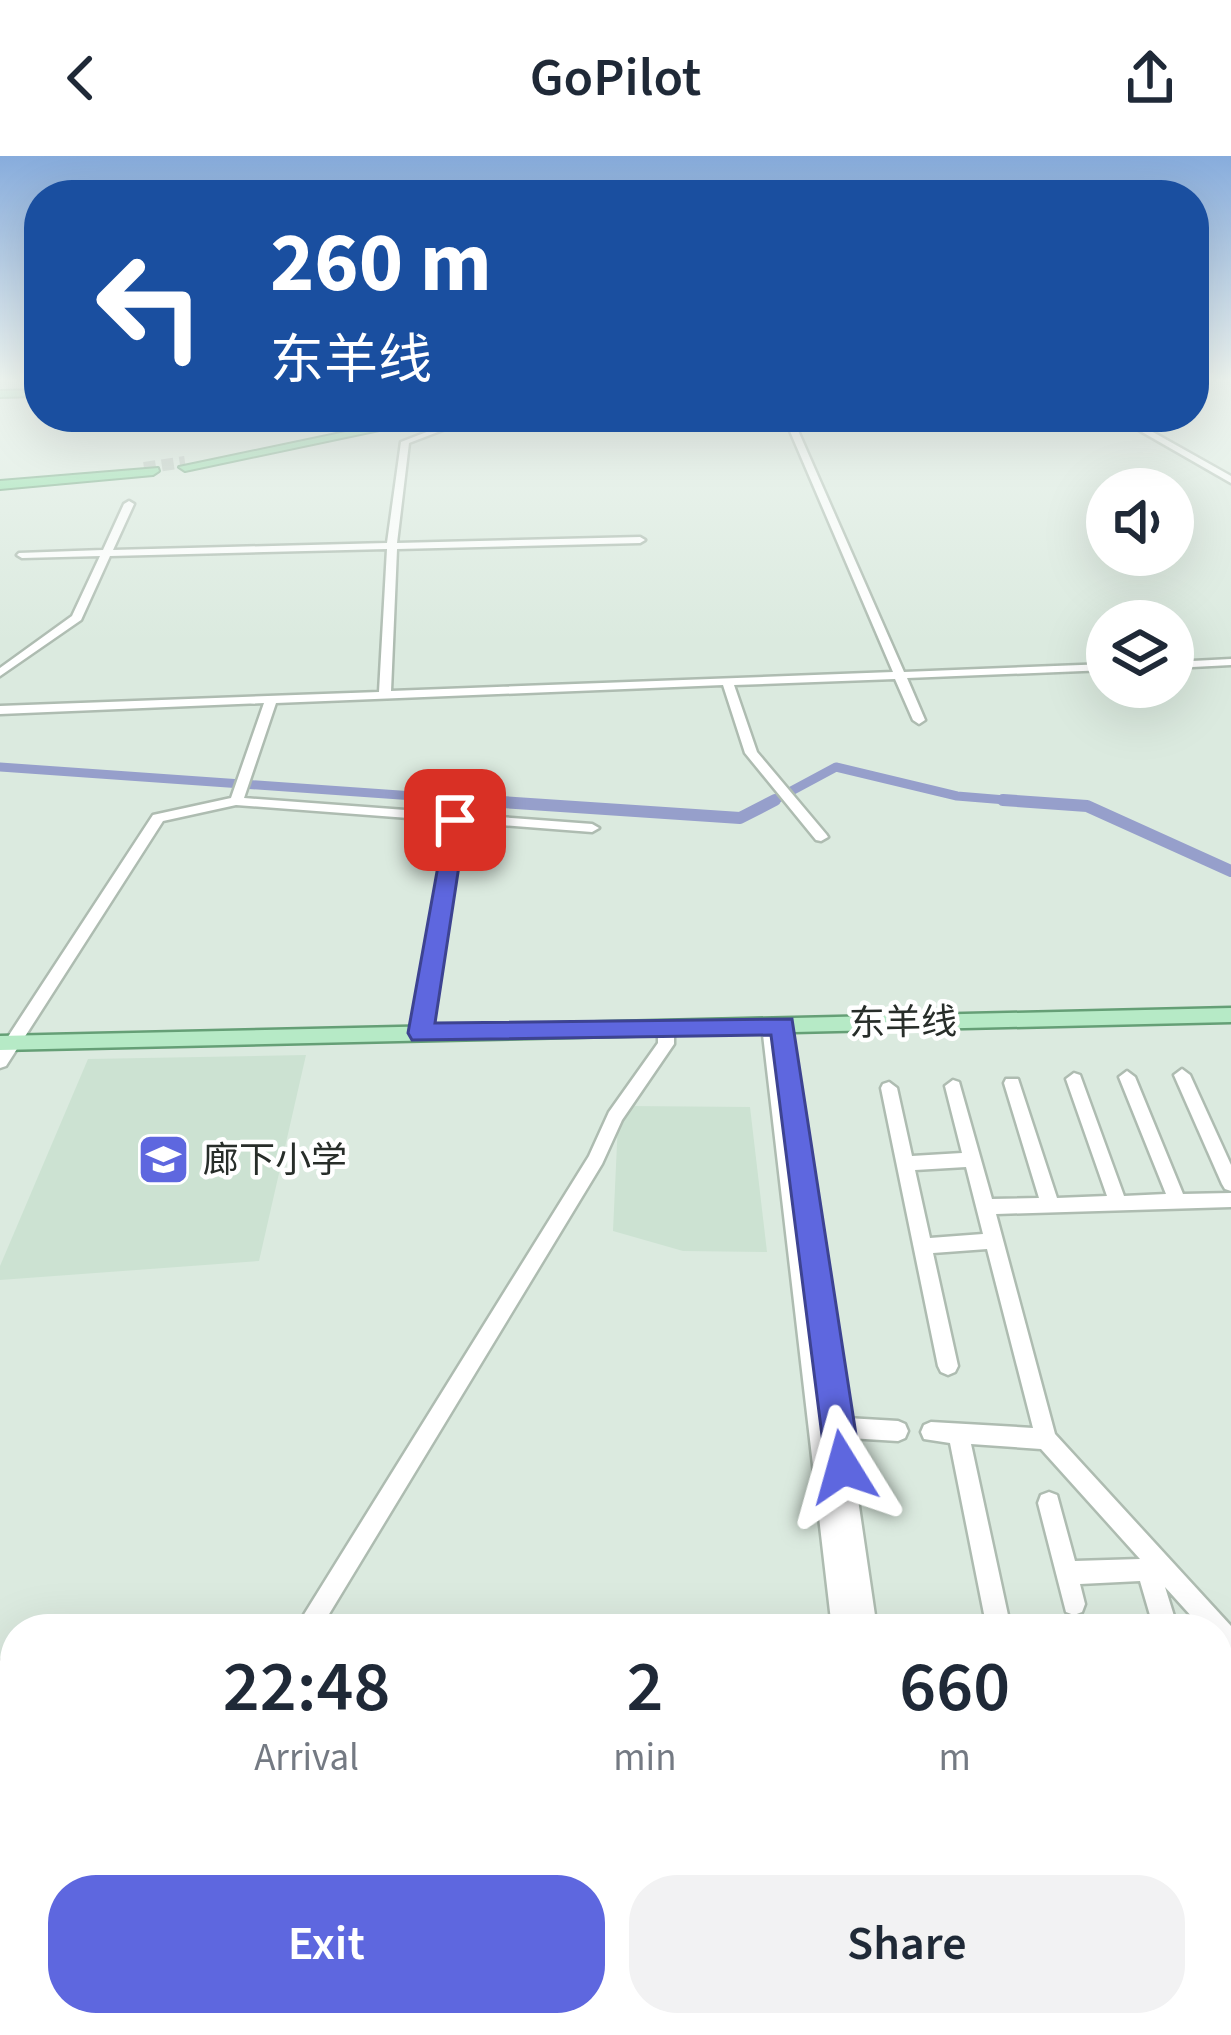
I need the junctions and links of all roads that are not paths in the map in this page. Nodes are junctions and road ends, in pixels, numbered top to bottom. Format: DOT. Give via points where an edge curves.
graph roads {
  1 [pos="402,466"];
  2 [pos="809,466"];
  3 [pos="148,470"];
  4 [pos="0,483"];
  5 [pos="129,504"];
  6 [pos="640,540"];
  7 [pos="392,545"];
  8 [pos="105,553"];
  9 [pos="22,555"];
  10 [pos="1231,662"];
  11 [pos="1194,663"];
  12 [pos="1086,668"];
  13 [pos="0,673"];
  14 [pos="900,676"];
  15 [pos="728,683"];
  16 [pos="385,694"];
  17 [pos="272,701"];
  18 [pos="0,710"];
  19 [pos="919,720"];
  20 [pos="237,798"];
  21 [pos="455,820"];
  22 [pos="592,828"];
  23 [pos="821,837"];
  24 [pos="1231,1015"];
  25 [pos="776,1026"];
  26 [pos="666,1028"];
  27 [pos="421,1033"];
  28 [pos="4,1049"];
  29 [pos="1182,1075"];
  30 [pos="1127,1077"];
  31 [pos="1074,1079"];
  32 [pos="1012,1083"];
  33 [pos="953,1086"];
  34 [pos="889,1088"];
  35 [pos="972,1160"];
  36 [pos="905,1163"];
  37 [pos="1231,1184"];
  38 [pos="1231,1200"];
  39 [pos="1177,1202"];
  40 [pos="1118,1203"];
  41 [pos="1049,1205"];
  42 [pos="985,1207"];
  43 [pos="994,1241"];
  44 [pos="922,1246"];
  45 [pos="948,1366"];
  46 [pos="838,1427"];
  47 [pos="898,1431"];
  48 [pos="931,1432"];
  49 [pos="958,1434"];
  50 [pos="1046,1439"];
  51 [pos="1049,1503"];
  52 [pos="1156,1569"];
  53 [pos="1066,1573"];
  54 [pos="1074,1604"];
  55 [pos="316,1614"];
  56 [pos="842,1614"];
  57 [pos="863,1614"];
  58 [pos="996,1614"];
  59 [pos="1164,1614"];
  60 [pos="1202,1614"];
  1 -- 7 [label="street"];
  2 -- 14 [label="street"];
  3 -- 4 [label="highway"];
  5 -- 8 [label="street"];
  6 -- 7 [label="street"];
  7 -- 8 [label="street"];
  7 -- 16 [label="street"];
  8 -- 9 [label="street"];
  8 -- 13 [label="street" via="76,618"];
  10 -- 11 [label="street"];
  12 -- 14 [label="street"];
  14 -- 15 [label="street"];
  14 -- 19 [label="street"];
  15 -- 16 [label="street"];
  15 -- 23 [label="street" via="751,753"];
  16 -- 17 [label="street"];
  17 -- 18 [label="street"];
  17 -- 20 [label="street"];
  20 -- 21 [label="street"];
  20 -- 28 [label="street" via="158,818"];
  21 -- 22 [label="street"];
  21 -- 27 [label="street"];
  24 -- 25 [label="main road, 东羊线"];
  25 -- 26 [label="main road, 东羊线"];
  25 -- 46 [label="street"];
  25 -- 56 [label="street"];
  26 -- 27 [label="main road, 东羊线"];
  26 -- 55 [label="street" via="666,1044"];
  27 -- 28 [label="main road, 东羊线"];
  29 -- 37 [label="street"];
  30 -- 39 [label="street"];
  31 -- 40 [label="street"];
  32 -- 41 [label="street"];
  33 -- 35 [label="street"];
  34 -- 36 [label="street"];
  35 -- 36 [label="street"];
  35 -- 42 [label="street"];
  36 -- 44 [label="street"];
  38 -- 39 [label="street"];
  39 -- 40 [label="street"];
  40 -- 41 [label="street"];
  41 -- 42 [label="street"];
  42 -- 43 [label="street"];
  43 -- 44 [label="street"];
  43 -- 50 [label="street"];
  44 -- 45 [label="street"];
  46 -- 47 [label="street"];
  46 -- 57 [label="street"];
  48 -- 49 [label="street"];
  49 -- 50 [label="street"];
  49 -- 58 [label="street"];
  50 -- 52 [label="street"];
  51 -- 53 [label="street"];
  52 -- 53 [label="street"];
  52 -- 59 [label="street"];
  52 -- 60 [label="street"];
  53 -- 54 [label="street"];
}
